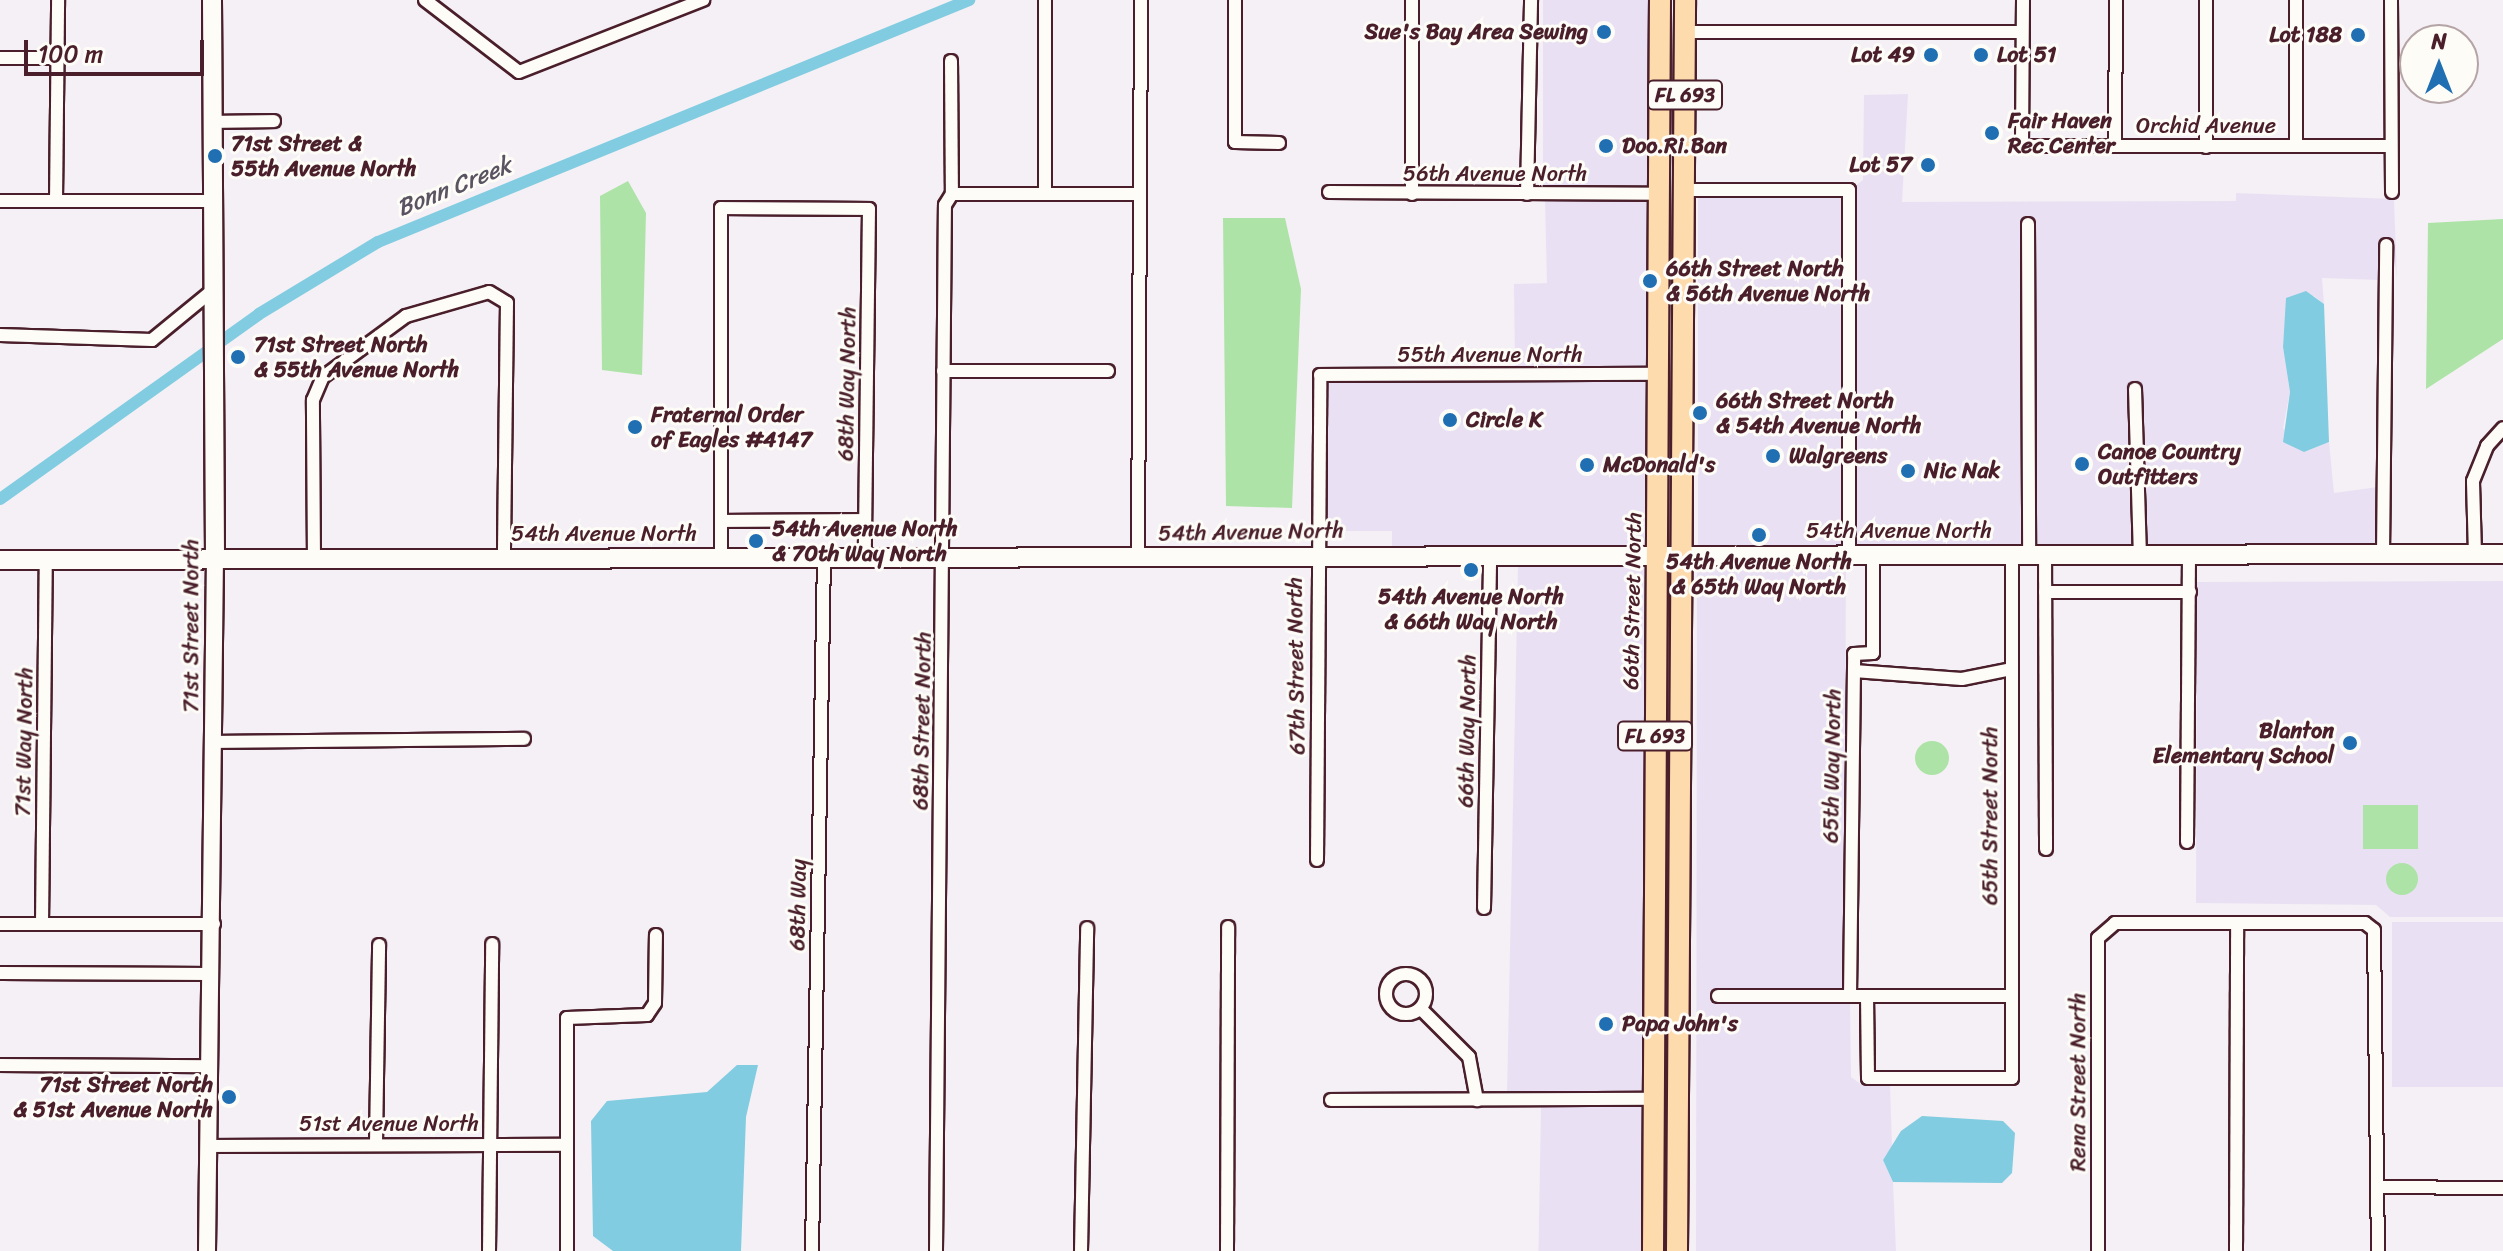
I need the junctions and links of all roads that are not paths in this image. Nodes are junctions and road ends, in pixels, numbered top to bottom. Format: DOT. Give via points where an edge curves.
graph roads {
  1 [pos="58,0"];
  2 [pos="212,0"];
  3 [pos="425,0"];
  4 [pos="703,0"];
  5 [pos="1045,0"];
  6 [pos="1141,0"];
  7 [pos="1235,0"];
  8 [pos="1412,0"];
  9 [pos="1531,0"];
  10 [pos="1660,0"];
  11 [pos="1685,0"];
  12 [pos="2023,0"];
  13 [pos="2116,0"];
  14 [pos="2206,0"];
  15 [pos="2296,0"];
  16 [pos="2391,0"];
  17 [pos="1685,32"];
  18 [pos="2022,32"];
  19 [pos="0,58"];
  20 [pos="58,58"];
  21 [pos="1661,58"];
  22 [pos="951,61"];
  23 [pos="274,121"];
  24 [pos="213,122"];
  25 [pos="1279,143"];
  26 [pos="2115,146"];
  27 [pos="2296,146"];
  28 [pos="2390,146"];
  29 [pos="2206,147"];
  30 [pos="1684,190"];
  31 [pos="1329,192"];
  32 [pos="2392,192"];
  33 [pos="1045,193"];
  34 [pos="952,194"];
  35 [pos="1139,194"];
  36 [pos="1412,194"];
  37 [pos="1527,194"];
  38 [pos="1661,194"];
  39 [pos="0,201"];
  40 [pos="56,201"];
  41 [pos="213,201"];
  42 [pos="2028,224"];
  43 [pos="2386,245"];
  44 [pos="213,290"];
  45 [pos="1684,322"];
  46 [pos="0,335"];
  47 [pos="943,371"];
  48 [pos="1108,371"];
  49 [pos="1659,374"];
  50 [pos="1320,375"];
  51 [pos="2135,389"];
  52 [pos="2503,428"];
  53 [pos="865,520"];
  54 [pos="722,521"];
  55 [pos="1314,554"];
  56 [pos="2383,554"];
  57 [pos="2475,554"];
  58 [pos="2503,554"];
  59 [pos="1490,555"];
  60 [pos="1849,555"];
  61 [pos="1873,555"];
  62 [pos="2029,555"];
  63 [pos="2140,555"];
  64 [pos="2189,555"];
  65 [pos="1656,556"];
  66 [pos="1684,556"];
  67 [pos="1138,557"];
  68 [pos="504,558"];
  69 [pos="943,558"];
  70 [pos="721,559"];
  71 [pos="0,560"];
  72 [pos="46,560"];
  73 [pos="215,560"];
  74 [pos="314,560"];
  75 [pos="824,560"];
  76 [pos="865,560"];
  77 [pos="2045,592"];
  78 [pos="2190,592"];
  79 [pos="2011,669"];
  80 [pos="1854,671"];
  81 [pos="524,739"];
  82 [pos="215,742"];
  83 [pos="1655,762"];
  84 [pos="1681,827"];
  85 [pos="2187,842"];
  86 [pos="2046,849"];
  87 [pos="1654,850"];
  88 [pos="1317,860"];
  89 [pos="1484,908"];
  90 [pos="1680,921"];
  91 [pos="2237,923"];
  92 [pos="0,924"];
  93 [pos="42,924"];
  94 [pos="214,924"];
  95 [pos="1228,927"];
  96 [pos="1087,928"];
  97 [pos="1653,931"];
  98 [pos="656,935"];
  99 [pos="492,944"];
  100 [pos="379,945"];
  101 [pos="0,973"];
  102 [pos="212,974"];
  103 [pos="1850,995"];
  104 [pos="1718,996"];
  105 [pos="1867,996"];
  106 [pos="2008,996"];
  107 [pos="1421,1009"];
  108 [pos="0,1065"];
  109 [pos="210,1066"];
  110 [pos="1679,1080"];
  111 [pos="1652,1099"];
  112 [pos="1331,1100"];
  113 [pos="1477,1100"];
  114 [pos="376,1143"];
  115 [pos="489,1144"];
  116 [pos="567,1145"];
  117 [pos="210,1146"];
  118 [pos="1652,1152"];
  119 [pos="2378,1187"];
  120 [pos="2503,1188"];
  121 [pos="207,1251"];
  122 [pos="489,1251"];
  123 [pos="567,1251"];
  124 [pos="812,1251"];
  125 [pos="936,1251"];
  126 [pos="1081,1251"];
  127 [pos="1227,1251"];
  128 [pos="1653,1251"];
  129 [pos="1665,1251"];
  130 [pos="1677,1251"];
  131 [pos="2098,1251"];
  132 [pos="2236,1251"];
  133 [pos="2378,1251"];
  1 -- 20 [label="street"];
  2 -- 24 [label="main road, 71st Street North"];
  3 -- 4 [label="street" via="519,72"];
  5 -- 33 [label="street"];
  6 -- 35 [label="street"];
  7 -- 25 [label="street" via="1235,142"];
  8 -- 36 [label="street"];
  9 -- 37 [label="street"];
  10 -- 21 [label="main road, 66th Street North / FL 693"];
  11 -- 17 [label="main road, FL 693"];
  12 -- 18 [label="street"];
  13 -- 26 [label="street"];
  14 -- 29 [label="street"];
  15 -- 27 [label="street"];
  16 -- 28 [label="street"];
  17 -- 18 [label="street"];
  17 -- 30 [label="main road, FL 693"];
  18 -- 26 [label="street, Orchid Avenue" via="2022,146"];
  19 -- 20 [label="street"];
  20 -- 40 [label="street"];
  21 -- 30 [label="main road" via="1672,168"];
  21 -- 38 [label="main road, 66th Street North / FL 693"];
  22 -- 34 [label="street, 68th Street North"];
  23 -- 24 [label="street"];
  24 -- 41 [label="main road, 71st Street North"];
  26 -- 29 [label="street, Orchid Avenue"];
  27 -- 28 [label="street, Orchid Avenue"];
  27 -- 29 [label="street, Orchid Avenue"];
  28 -- 32 [label="street"];
  30 -- 45 [label="main road, FL 693"];
  30 -- 60 [label="street" via="1849,190"];
  31 -- 36 [label="street, 56th Avenue North"];
  33 -- 34 [label="street"];
  33 -- 35 [label="street"];
  34 -- 47 [label="street, 68th Street North" via="945,205"];
  35 -- 67 [label="street"];
  36 -- 37 [label="street, 56th Avenue North"];
  37 -- 38 [label="street, 56th Avenue North"];
  38 -- 45 [label="main road" via="1671,235 1672,297"];
  38 -- 49 [label="main road, 66th Street North / FL 693"];
  39 -- 40 [label="street"];
  40 -- 41 [label="street"];
  41 -- 44 [label="main road, 71st Street North"];
  42 -- 62 [label="street"];
  43 -- 56 [label="street"];
  44 -- 46 [label="street" via="152,340"];
  44 -- 73 [label="main road, 71st Street North"];
  45 -- 66 [label="main road, FL 693"];
  47 -- 48 [label="street"];
  47 -- 69 [label="street, 68th Street North"];
  49 -- 50 [label="street, 55th Avenue North"];
  49 -- 65 [label="main road, 66th Street North / FL 693"];
  50 -- 55 [label="street, 67th Street North"];
  51 -- 63 [label="street"];
  52 -- 57 [label="street" via="2487,446 2473,481"];
  53 -- 54 [label="street"];
  53 -- 54 [label="street, 68th Way North" via="869,209 721,208"];
  53 -- 76 [label="street, 68th Way North"];
  54 -- 70 [label="street"];
  55 -- 59 [label="main road, 54th Avenue North"];
  55 -- 67 [label="main road, 54th Avenue North"];
  55 -- 88 [label="street, 67th Street North"];
  56 -- 57 [label="main road, 54th Avenue North"];
  56 -- 64 [label="main road, 54th Avenue North"];
  57 -- 58 [label="main road, 54th Avenue North"];
  59 -- 65 [label="main road, 54th Avenue North"];
  59 -- 89 [label="street, 66th Way North"];
  60 -- 61 [label="main road, 54th Avenue North"];
  60 -- 66 [label="main road, 54th Avenue North"];
  61 -- 62 [label="main road, 54th Avenue North"];
  61 -- 80 [label="street, 65th Way North" via="1873,653 1854,654"];
  62 -- 63 [label="main road, 54th Avenue North"];
  62 -- 77 [label="street"];
  62 -- 79 [label="street, 65th Street North"];
  63 -- 64 [label="main road, 54th Avenue North"];
  64 -- 78 [label="street"];
  65 -- 66 [label="main road, 54th Avenue North"];
  65 -- 83 [label="main road, 66th Street North / FL 693"];
  66 -- 84 [label="main road, FL 693"];
  67 -- 69 [label="main road, 54th Avenue North"];
  68 -- 70 [label="main road, 54th Avenue North"];
  68 -- 74 [label="main road, 54th Avenue North"];
  68 -- 74 [label="street" via="507,303 489,292 406,316 323,377 313,400"];
  69 -- 76 [label="main road, 54th Avenue North"];
  69 -- 125 [label="street, 68th Street North"];
  70 -- 75 [label="main road, 54th Avenue North"];
  71 -- 72 [label="main road, 54th Avenue North"];
  72 -- 73 [label="main road, 54th Avenue North"];
  72 -- 93 [label="street, 71st Way North"];
  73 -- 74 [label="main road, 54th Avenue North"];
  73 -- 82 [label="street, 71st Street North"];
  75 -- 76 [label="main road, 54th Avenue North"];
  75 -- 124 [label="street, 68th Way"];
  77 -- 78 [label="street"];
  77 -- 86 [label="street"];
  78 -- 85 [label="street"];
  79 -- 80 [label="street" via="1962,679"];
  79 -- 106 [label="street, 65th Street North"];
  80 -- 103 [label="street, 65th Way North"];
  81 -- 82 [label="street"];
  82 -- 94 [label="street, 71st Street North"];
  83 -- 84 [label="main road" via="1668,779 1670,823"];
  83 -- 87 [label="main road, 66th Street North / FL 693"];
  84 -- 90 [label="main road, FL 693"];
  87 -- 90 [label="main road" via="1667,859 1669,906"];
  87 -- 97 [label="main road, 66th Street North / FL 693"];
  90 -- 110 [label="main road, FL 693"];
  91 -- 119 [label="street" via="2365,923 2374,930"];
  91 -- 131 [label="street, Rena Street North" via="2115,923 2098,938"];
  91 -- 132 [label="street"];
  92 -- 93 [label="street"];
  93 -- 94 [label="street"];
  94 -- 102 [label="street, 71st Street North"];
  95 -- 127 [label="street"];
  96 -- 126 [label="street"];
  97 -- 110 [label="main road" via="1668,943 1668,1057"];
  97 -- 111 [label="main road, 66th Street North / FL 693"];
  98 -- 116 [label="street" via="655,1003 635,1021 567,1018"];
  99 -- 115 [label="street"];
  100 -- 114 [label="street"];
  101 -- 102 [label="street"];
  102 -- 109 [label="street, 71st Street North"];
  103 -- 104 [label="street"];
  103 -- 105 [label="street"];
  105 -- 106 [label="street"];
  105 -- 106 [label="street, 65th Street North" via="1868,1078 2012,1078"];
  107 -- 113 [label="street" via="1469,1057"];
  108 -- 109 [label="street"];
  109 -- 117 [label="street, 71st Street North"];
  110 -- 130 [label="main road, FL 693"];
  111 -- 113 [label="street"];
  111 -- 118 [label="main road, 66th Street North / FL 693"];
  112 -- 113 [label="street"];
  114 -- 115 [label="street, 51st Avenue North"];
  114 -- 117 [label="street, 51st Avenue North"];
  115 -- 116 [label="street, 51st Avenue North"];
  115 -- 122 [label="street"];
  116 -- 123 [label="street"];
  117 -- 121 [label="street, 71st Street North"];
  118 -- 128 [label="main road, 66th Street North / FL 693"];
  118 -- 129 [label="main road" via="1665,1187"];
  119 -- 120 [label="street"];
  119 -- 133 [label="street"];
}
